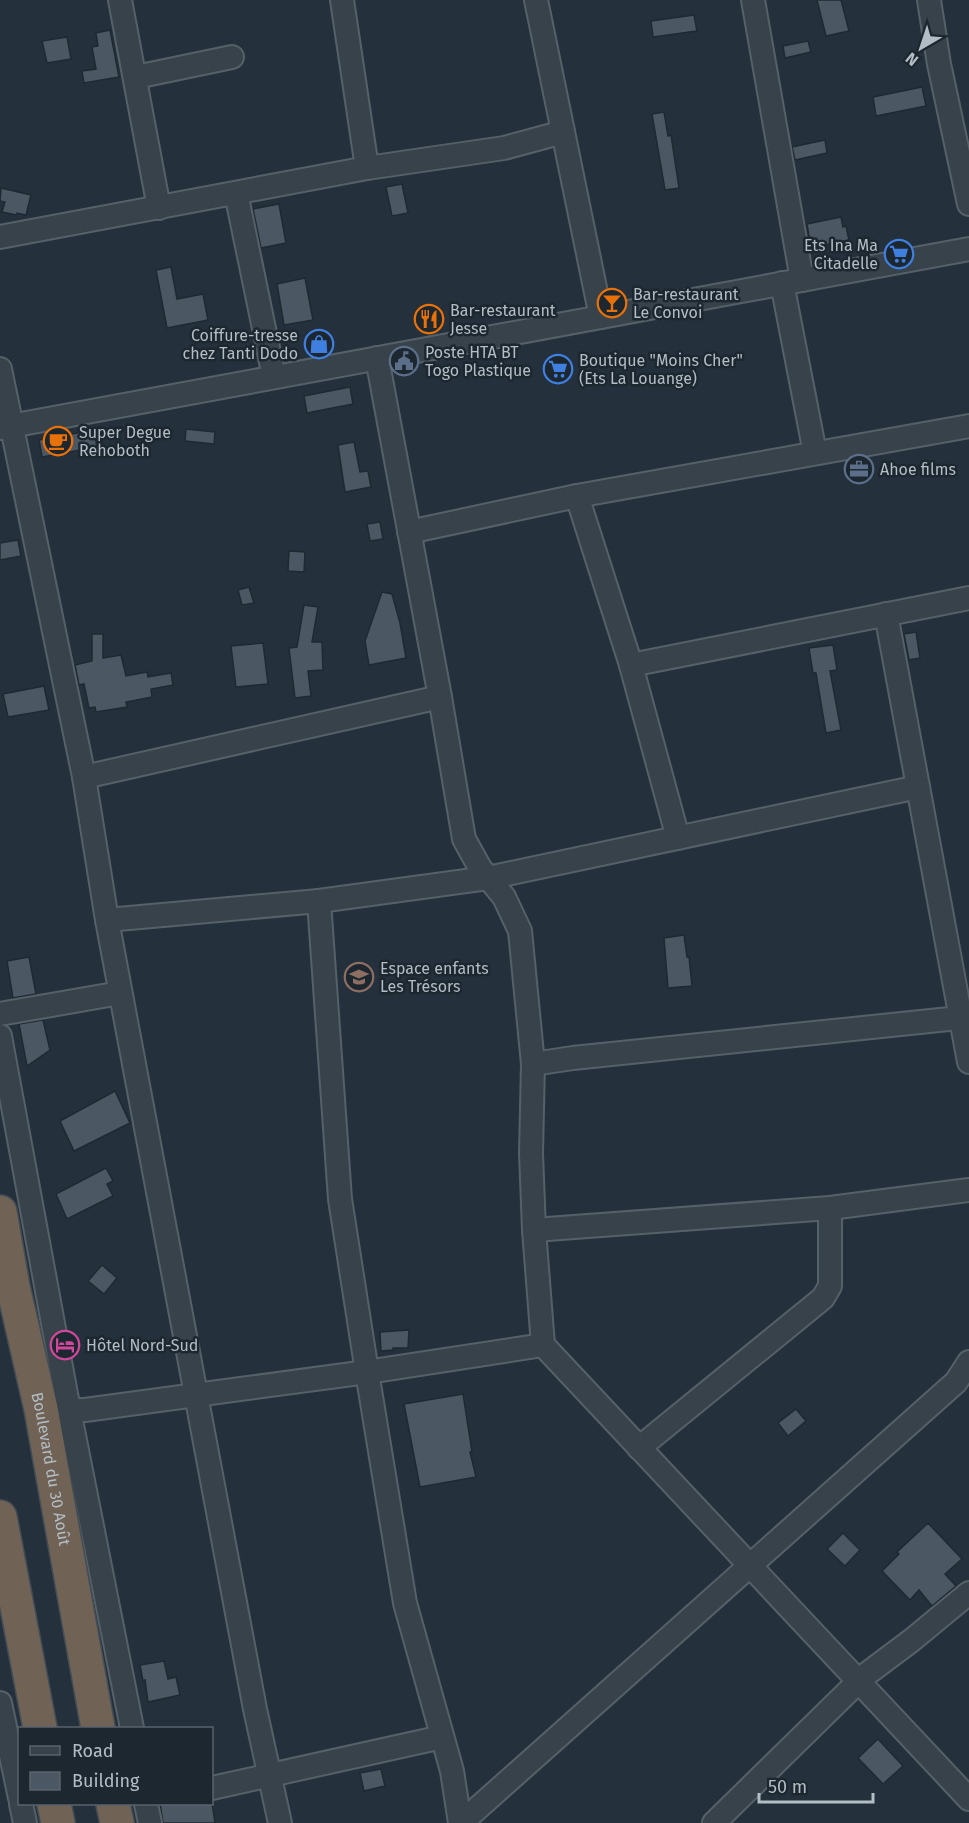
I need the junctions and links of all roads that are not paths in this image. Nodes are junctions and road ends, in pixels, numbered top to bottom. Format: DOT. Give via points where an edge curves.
graph roads {
  1 [pos="120,0"];
  2 [pos="342,0"];
  3 [pos="536,0"];
  4 [pos="753,0"];
  5 [pos="928,0"];
  6 [pos="232,57"];
  7 [pos="136,77"];
  8 [pos="562,132"];
  9 [pos="367,168"];
  10 [pos="236,193"];
  11 [pos="969,204"];
  12 [pos="159,208"];
  13 [pos="0,237"];
  14 [pos="969,249"];
  15 [pos="792,281"];
  16 [pos="601,317"];
  17 [pos="377,358"];
  18 [pos="0,369"];
  19 [pos="274,377"];
  20 [pos="969,426"];
  21 [pos="5,427"];
  22 [pos="815,453"];
  23 [pos="577,496"];
  24 [pos="409,532"];
  25 [pos="969,598"];
  26 [pos="886,614"];
  27 [pos="631,665"];
  28 [pos="441,697"];
  29 [pos="84,777"];
  30 [pos="918,787"];
  31 [pos="678,837"];
  32 [pos="488,878"];
  33 [pos="318,901"];
  34 [pos="107,920"];
  35 [pos="120,993"];
  36 [pos="0,1014"];
  37 [pos="965,1017"];
  38 [pos="0,1035"];
  39 [pos="969,1062"];
  40 [pos="532,1064"];
  41 [pos="969,1190"];
  42 [pos="830,1208"];
  43 [pos="0,1212"];
  44 [pos="534,1230"];
  45 [pos="543,1345"];
  46 [pos="969,1362"];
  47 [pos="367,1372"];
  48 [pos="196,1395"];
  49 [pos="69,1410"];
  50 [pos="639,1448"];
  51 [pos="0,1517"];
  52 [pos="751,1564"];
  53 [pos="969,1593"];
  54 [pos="858,1682"];
  55 [pos="0,1703"];
  56 [pos="40,1727"];
  57 [pos="98,1727"];
  58 [pos="132,1727"];
  59 [pos="442,1737"];
  60 [pos="270,1777"];
  61 [pos="18,1788"];
  62 [pos="213,1788"];
  63 [pos="969,1799"];
  64 [pos="21,1805"];
  65 [pos="54,1805"];
  66 [pos="114,1805"];
  67 [pos="146,1805"];
  68 [pos="721,1820"];
  69 [pos="25,1823"];
  70 [pos="58,1823"];
  71 [pos="117,1823"];
  72 [pos="150,1823"];
  73 [pos="280,1823"];
  74 [pos="461,1823"];
  1 -- 7 [label="street"];
  2 -- 9 [label="street"];
  3 -- 8 [label="street"];
  4 -- 15 [label="street"];
  5 -- 11 [label="street"];
  6 -- 7 [label="street"];
  7 -- 12 [label="street"];
  8 -- 9 [label="street" via="504,148"];
  8 -- 16 [label="street"];
  9 -- 10 [label="street"];
  10 -- 12 [label="street"];
  10 -- 19 [label="street"];
  12 -- 13 [label="street"];
  14 -- 15 [label="street"];
  15 -- 16 [label="street"];
  15 -- 22 [label="street"];
  16 -- 17 [label="street"];
  17 -- 19 [label="street"];
  17 -- 24 [label="street"];
  18 -- 21 [label="street"];
  19 -- 21 [label="street"];
  20 -- 22 [label="street"];
  21 -- 29 [label="street"];
  22 -- 23 [label="street"];
  23 -- 24 [label="street"];
  23 -- 27 [label="street"];
  24 -- 28 [label="street"];
  25 -- 26 [label="street"];
  26 -- 27 [label="street"];
  26 -- 30 [label="street"];
  27 -- 31 [label="street"];
  28 -- 29 [label="street"];
  28 -- 32 [label="street" via="464,838"];
  29 -- 34 [label="street"];
  30 -- 31 [label="street"];
  30 -- 37 [label="street"];
  31 -- 32 [label="street"];
  32 -- 33 [label="street"];
  32 -- 40 [label="street" via="504,897 520,931"];
  33 -- 34 [label="street"];
  33 -- 47 [label="street" via="340,1199"];
  34 -- 35 [label="street"];
  35 -- 36 [label="street"];
  35 -- 48 [label="street"];
  37 -- 39 [label="street"];
  37 -- 40 [label="street"];
  38 -- 49 [label="street"];
  40 -- 44 [label="street"];
  41 -- 42 [label="street"];
  42 -- 44 [label="street"];
  42 -- 50 [label="street" via="830,1286 823,1298"];
  43 -- 57 [label="highway, Boulevard du 30 Août" via="41,1409"];
  44 -- 45 [label="street"];
  45 -- 47 [label="street"];
  45 -- 50 [label="street"];
  46 -- 52 [label="street" via="956,1382"];
  47 -- 48 [label="street"];
  47 -- 59 [label="street" via="405,1603"];
  48 -- 49 [label="street"];
  48 -- 60 [label="street"];
  49 -- 58 [label="street"];
  50 -- 52 [label="street"];
  51 -- 56 [label="highway"];
  52 -- 54 [label="street"];
  52 -- 74 [label="street"];
  53 -- 54 [label="street"];
  54 -- 63 [label="street"];
  54 -- 68 [label="street"];
  55 -- 61 [label="street"];
  59 -- 60 [label="street"];
  59 -- 74 [label="street"];
  60 -- 62 [label="street"];
  60 -- 73 [label="street"];
  64 -- 69 [label="street"];
  65 -- 70 [label="highway"];
  66 -- 71 [label="highway"];
  67 -- 72 [label="street"];
}
